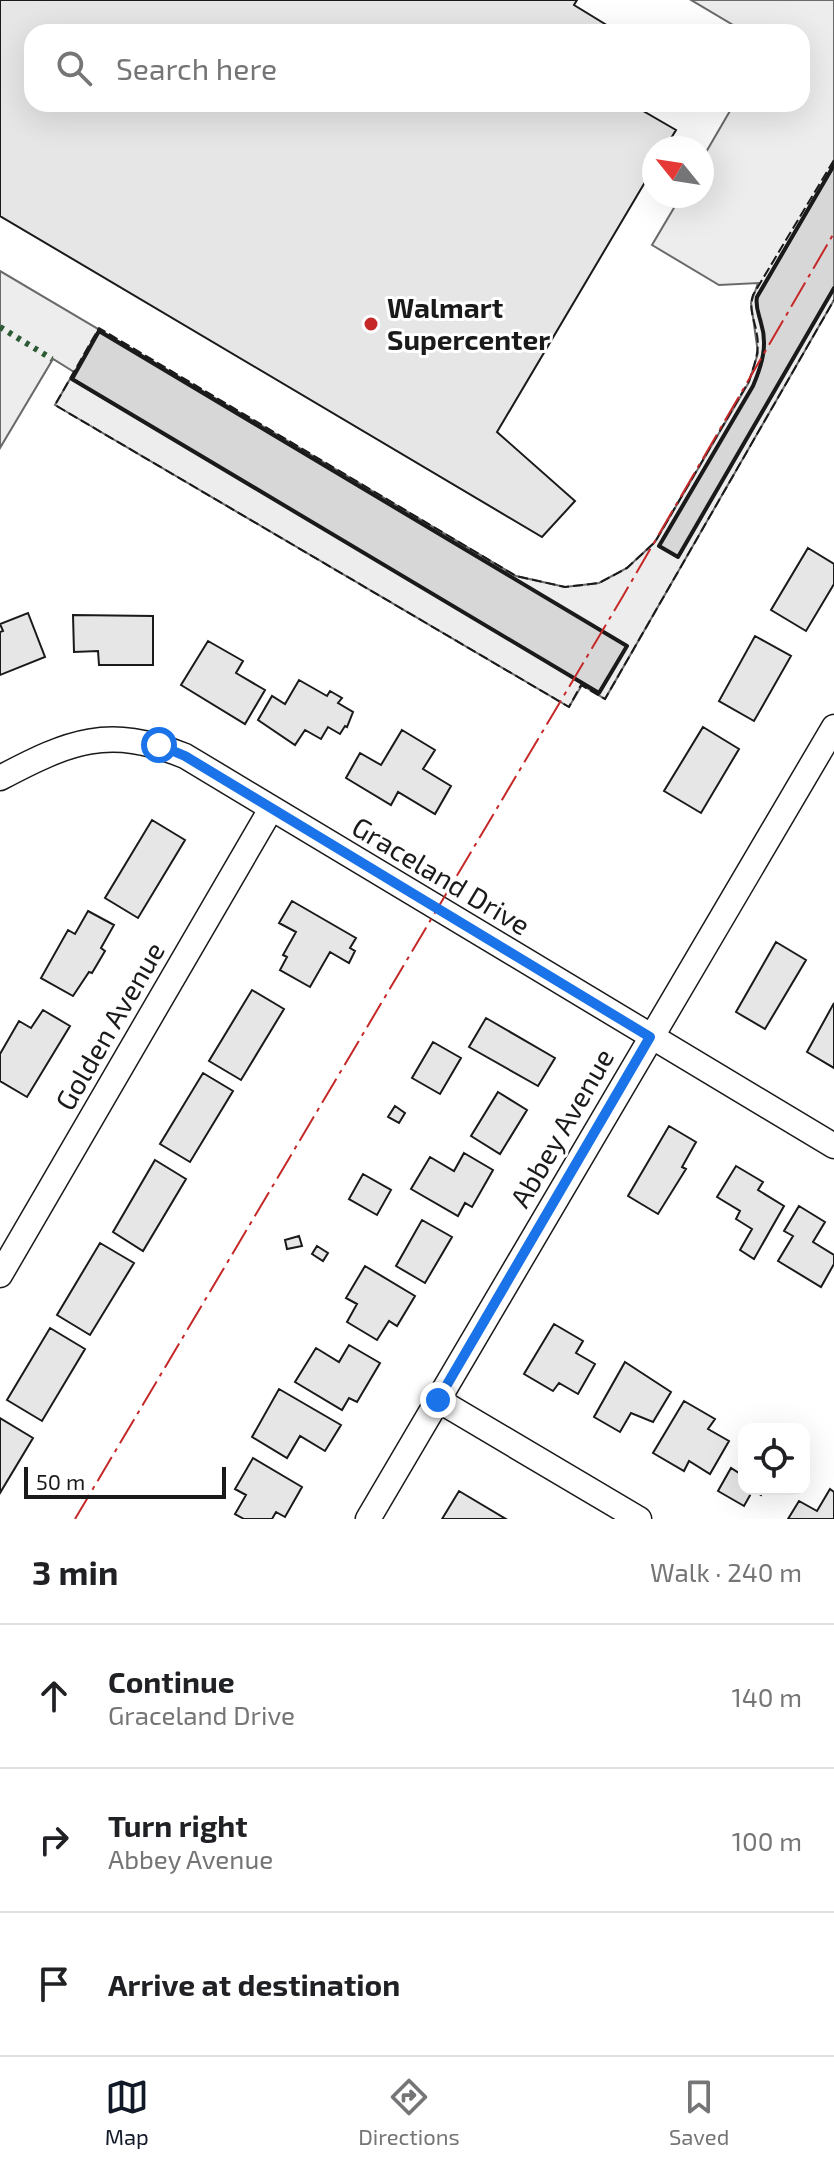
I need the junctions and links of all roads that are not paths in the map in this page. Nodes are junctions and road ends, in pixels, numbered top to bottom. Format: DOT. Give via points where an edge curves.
graph roads {
  1 [pos="834,727"];
  2 [pos="0,778"];
  3 [pos="271,809"];
  4 [pos="650,1037"];
  5 [pos="834,1146"];
  6 [pos="0,1275"];
  7 [pos="438,1400"];
  8 [pos="368,1519"];
  9 [pos="639,1519"];
  1 -- 4 [label="street, Abbey Avenue"];
  2 -- 3 [label="street, Graceland Drive" via="77,743 132,740 185,756"];
  3 -- 4 [label="street, Graceland Drive"];
  3 -- 6 [label="street, Golden Avenue"];
  4 -- 5 [label="street, Graceland Drive"];
  4 -- 7 [label="street, Abbey Avenue"];
  7 -- 8 [label="street, Abbey Avenue"];
  7 -- 9 [label="street"];
}
